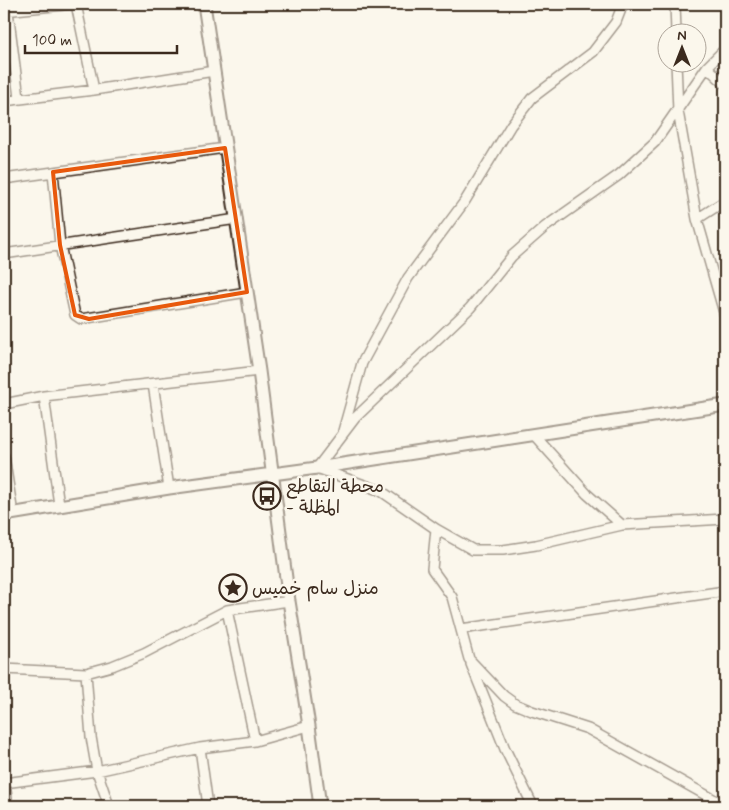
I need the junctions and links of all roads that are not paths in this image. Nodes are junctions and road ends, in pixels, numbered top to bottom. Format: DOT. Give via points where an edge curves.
graph roads {
  1 [pos="75,4"];
  2 [pos="204,4"];
  3 [pos="623,4"];
  4 [pos="675,4"];
  5 [pos="38,6"];
  6 [pos="6,11"];
  7 [pos="676,22"];
  8 [pos="725,49"];
  9 [pos="707,67"];
  10 [pos="214,71"];
  11 [pos="676,72"];
  12 [pos="725,84"];
  13 [pos="94,90"];
  14 [pos="19,98"];
  15 [pos="4,101"];
  16 [pos="678,111"];
  17 [pos="226,148"];
  18 [pos="53,172"];
  19 [pos="4,179"];
  20 [pos="725,200"];
  21 [pos="237,219"];
  22 [pos="697,219"];
  23 [pos="60,245"];
  24 [pos="4,254"];
  25 [pos="247,292"];
  26 [pos="725,316"];
  27 [pos="259,371"];
  28 [pos="153,384"];
  29 [pos="44,396"];
  30 [pos="4,404"];
  31 [pos="725,405"];
  32 [pos="534,435"];
  33 [pos="341,436"];
  34 [pos="4,456"];
  35 [pos="317,468"];
  36 [pos="272,474"];
  37 [pos="169,488"];
  38 [pos="59,505"];
  39 [pos="8,515"];
  40 [pos="725,519"];
  41 [pos="622,525"];
  42 [pos="436,529"];
  43 [pos="725,591"];
  44 [pos="289,601"];
  45 [pos="227,610"];
  46 [pos="461,629"];
  47 [pos="469,659"];
  48 [pos="4,669"];
  49 [pos="86,673"];
  50 [pos="309,726"];
  51 [pos="255,741"];
  52 [pos="200,748"];
  53 [pos="97,771"];
  54 [pos="4,783"];
  55 [pos="725,804"];
  56 [pos="8,806"];
  57 [pos="109,806"];
  58 [pos="208,806"];
  59 [pos="320,806"];
  60 [pos="533,806"];
  1 -- 5 [label="street"];
  1 -- 13 [label="street"];
  2 -- 10 [label="street"];
  3 -- 33 [label="street" via="616,22 593,52 532,98 511,125 465,201 408,278 362,363"];
  4 -- 7 [label="street"];
  5 -- 6 [label="street"];
  6 -- 14 [label="street"];
  8 -- 9 [label="street"];
  9 -- 12 [label="street"];
  9 -- 16 [label="street"];
  10 -- 13 [label="street"];
  10 -- 17 [label="street"];
  11 -- 16 [label="street"];
  13 -- 14 [label="street"];
  14 -- 15 [label="street"];
  16 -- 22 [label="street"];
  16 -- 33 [label="street" via="655,142 619,175 512,256 470,308 355,418"];
  17 -- 18 [label="street"];
  17 -- 21 [label="street"];
  18 -- 19 [label="street"];
  18 -- 23 [label="street"];
  20 -- 22 [label="street"];
  21 -- 23 [label="street"];
  21 -- 25 [label="street"];
  22 -- 26 [label="street"];
  23 -- 24 [label="street"];
  23 -- 25 [label="street" via="75,315 81,319"];
  25 -- 27 [label="street"];
  27 -- 28 [label="street"];
  27 -- 36 [label="street"];
  28 -- 29 [label="street"];
  28 -- 37 [label="street"];
  29 -- 30 [label="street"];
  29 -- 38 [label="street"];
  31 -- 32 [label="street"];
  32 -- 35 [label="street"];
  32 -- 41 [label="street" via="587,494"];
  33 -- 35 [label="street"];
  34 -- 39 [label="street"];
  35 -- 36 [label="street"];
  35 -- 42 [label="street" via="381,491"];
  36 -- 37 [label="street"];
  36 -- 44 [label="street"];
  37 -- 38 [label="street"];
  38 -- 39 [label="street"];
  40 -- 41 [label="street"];
  41 -- 42 [label="street" via="503,550 473,550"];
  42 -- 46 [label="street" via="432,569 452,597"];
  43 -- 46 [label="street"];
  44 -- 45 [label="street"];
  44 -- 50 [label="street"];
  45 -- 49 [label="street" via="144,653"];
  45 -- 51 [label="street"];
  46 -- 47 [label="street"];
  47 -- 55 [label="street" via="515,704 588,729"];
  47 -- 60 [label="street" via="505,749"];
  48 -- 49 [label="street"];
  49 -- 53 [label="street"];
  50 -- 51 [label="street"];
  50 -- 59 [label="street"];
  51 -- 52 [label="street"];
  52 -- 53 [label="street"];
  52 -- 58 [label="street"];
  53 -- 54 [label="street"];
  53 -- 57 [label="street"];
  54 -- 56 [label="street"];
}
